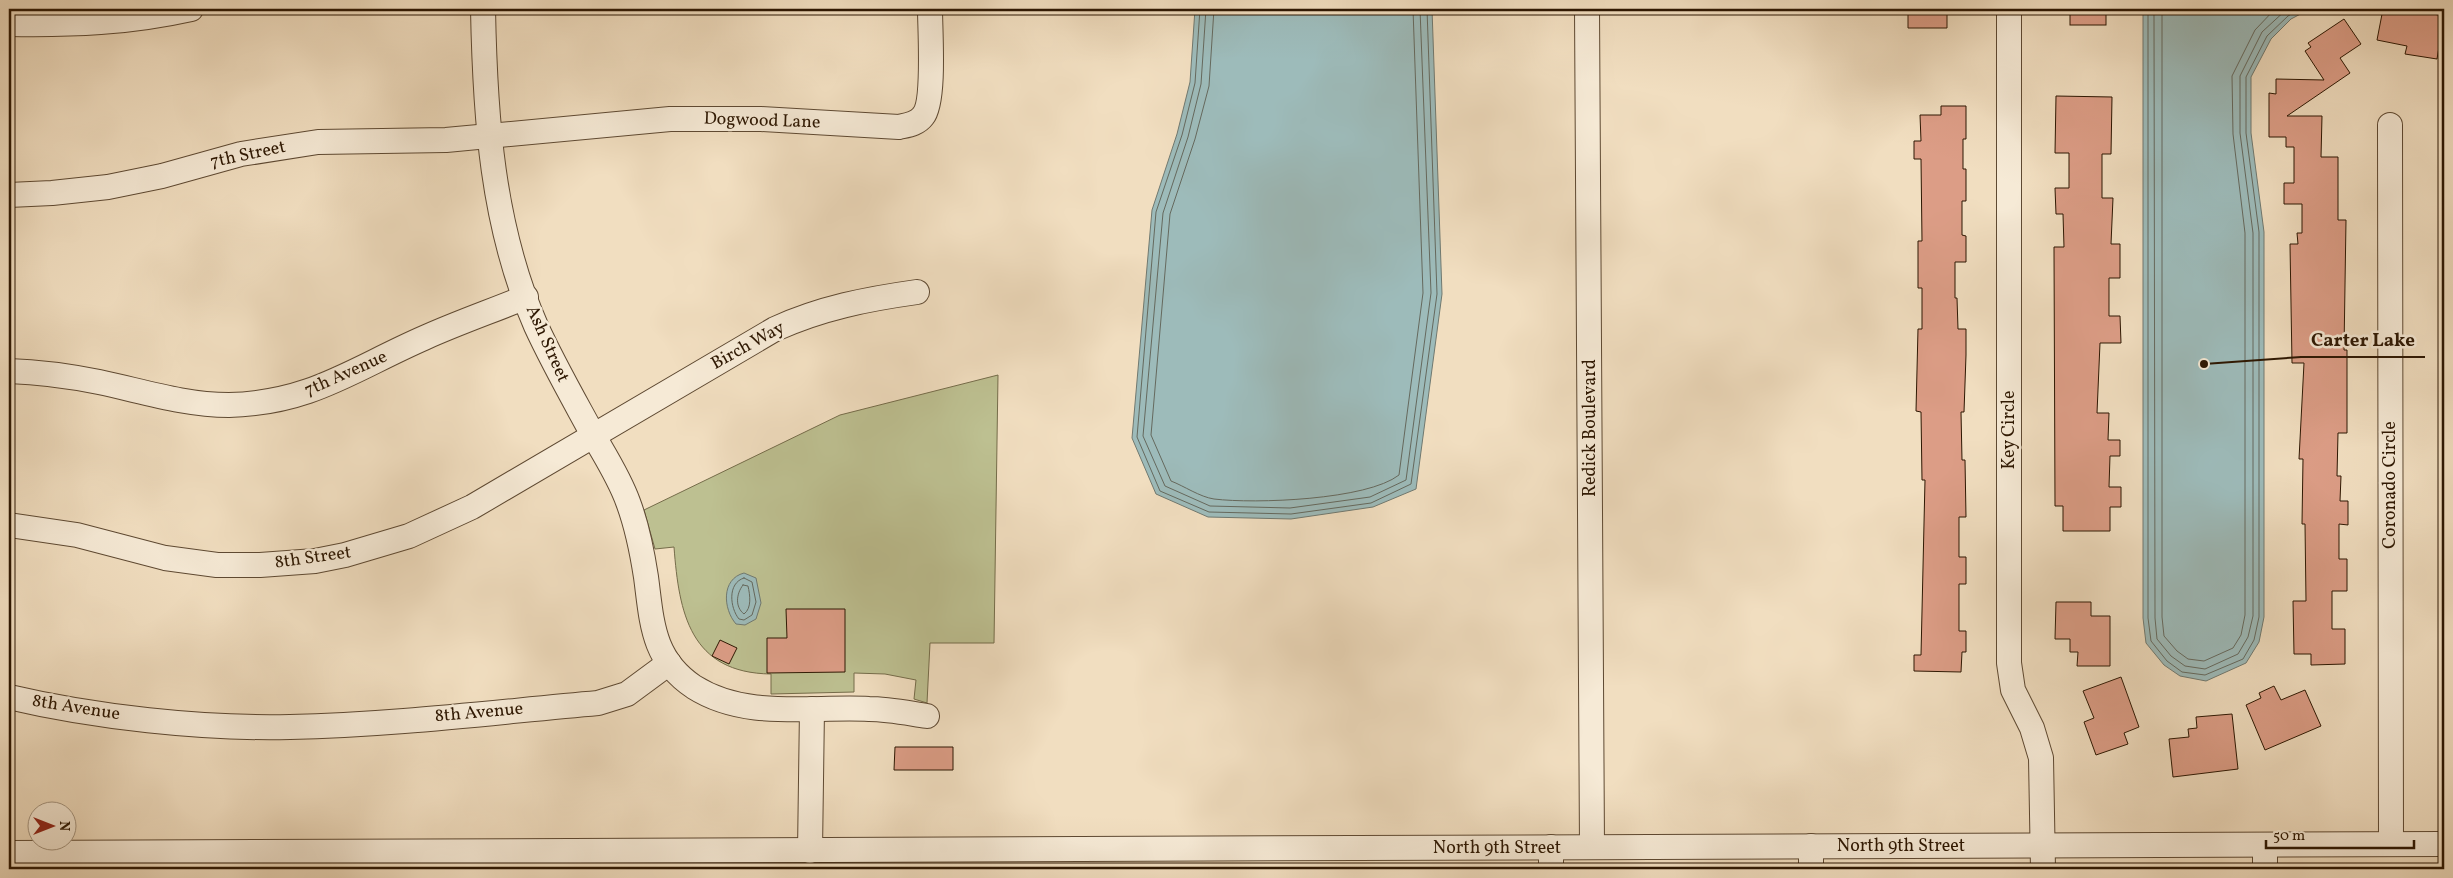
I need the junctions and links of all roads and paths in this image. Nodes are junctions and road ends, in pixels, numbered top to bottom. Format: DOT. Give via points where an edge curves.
graph roads {
  1 [pos="191,9"];
  2 [pos="483,9"];
  3 [pos="930,9"];
  4 [pos="1588,9"];
  5 [pos="2009,9"];
  6 [pos="9,24"];
  7 [pos="2390,126"];
  8 [pos="490,136"];
  9 [pos="9,195"];
  10 [pos="917,292"];
  11 [pos="526,297"];
  12 [pos="9,371"];
  13 [pos="593,435"];
  14 [pos="9,525"];
  15 [pos="669,663"];
  16 [pos="9,697"];
  17 [pos="812,709"];
  18 [pos="926,716"];
  19 [pos="2391,844"];
  20 [pos="2444,844"];
  21 [pos="2043,845"];
  22 [pos="2265,845"];
  23 [pos="1592,847"];
  24 [pos="810,851"];
  25 [pos="9,853"];
  26 [pos="1551,858"];
  27 [pos="1812,858"];
  28 [pos="549,860"];
  29 [pos="636,860"];
  30 [pos="937,860"];
  31 [pos="2043,869"];
  32 [pos="2265,869"];
  1 -- 6 [label="street" via="110,23"];
  2 -- 8 [label="street, Ash Street" via="485,93"];
  3 -- 8 [label="street, Dogwood Lane" via="930,99 924,116 914,124 899,127 761,119 670,118"];
  4 -- 23 [label="street, Redick Boulevard"];
  5 -- 21 [label="street, Key Circle" via="2009,663 2013,690 2032,728 2041,758"];
  7 -- 19 [label="street, Coronado Circle"];
  8 -- 9 [label="street, 7th Street" via="318,142 241,154 108,187"];
  8 -- 11 [label="street, Ash Street" via="494,181 510,250"];
  10 -- 13 [label="street, Birch Way" via="847,303 793,321"];
  11 -- 12 [label="street, 7th Avenue" via="423,338 325,387 258,403 197,403 42,372"];
  11 -- 13 [label="street, Ash Street" via="557,370"];
  13 -- 14 [label="street, 8th Street" via="441,523 379,546 315,561 260,565 190,562 58,531"];
  13 -- 15 [label="street, Ash Street" via="618,477 628,503 641,546 652,626"];
  15 -- 16 [label="street, 8th Avenue" via="627,694 598,703 353,724 288,727 212,725 102,714"];
  15 -- 17 [label="street" via="677,674 695,687 735,705"];
  17 -- 18 [label="street" via="876,709"];
  17 -- 24 [label="street"];
  19 -- 20 [label="street, North 9th Street"];
  19 -- 22 [label="street, North 9th Street"];
  21 -- 22 [label="street, North 9th Street"];
  21 -- 27 [label="street, North 9th Street"];
  21 -- 31 [label="street, Key Circle"];
  22 -- 32 [label="street"];
  23 -- 26 [label="street, North 9th Street"];
  23 -- 27 [label="street, North 9th Street"];
  24 -- 29 [label="street, North 9th Street"];
  24 -- 30 [label="street, North 9th Street"];
  25 -- 28 [label="street, North 9th Street"];
  26 -- 30 [label="street, North 9th Street"];
  28 -- 29 [label="street, North 9th Street"];
}
